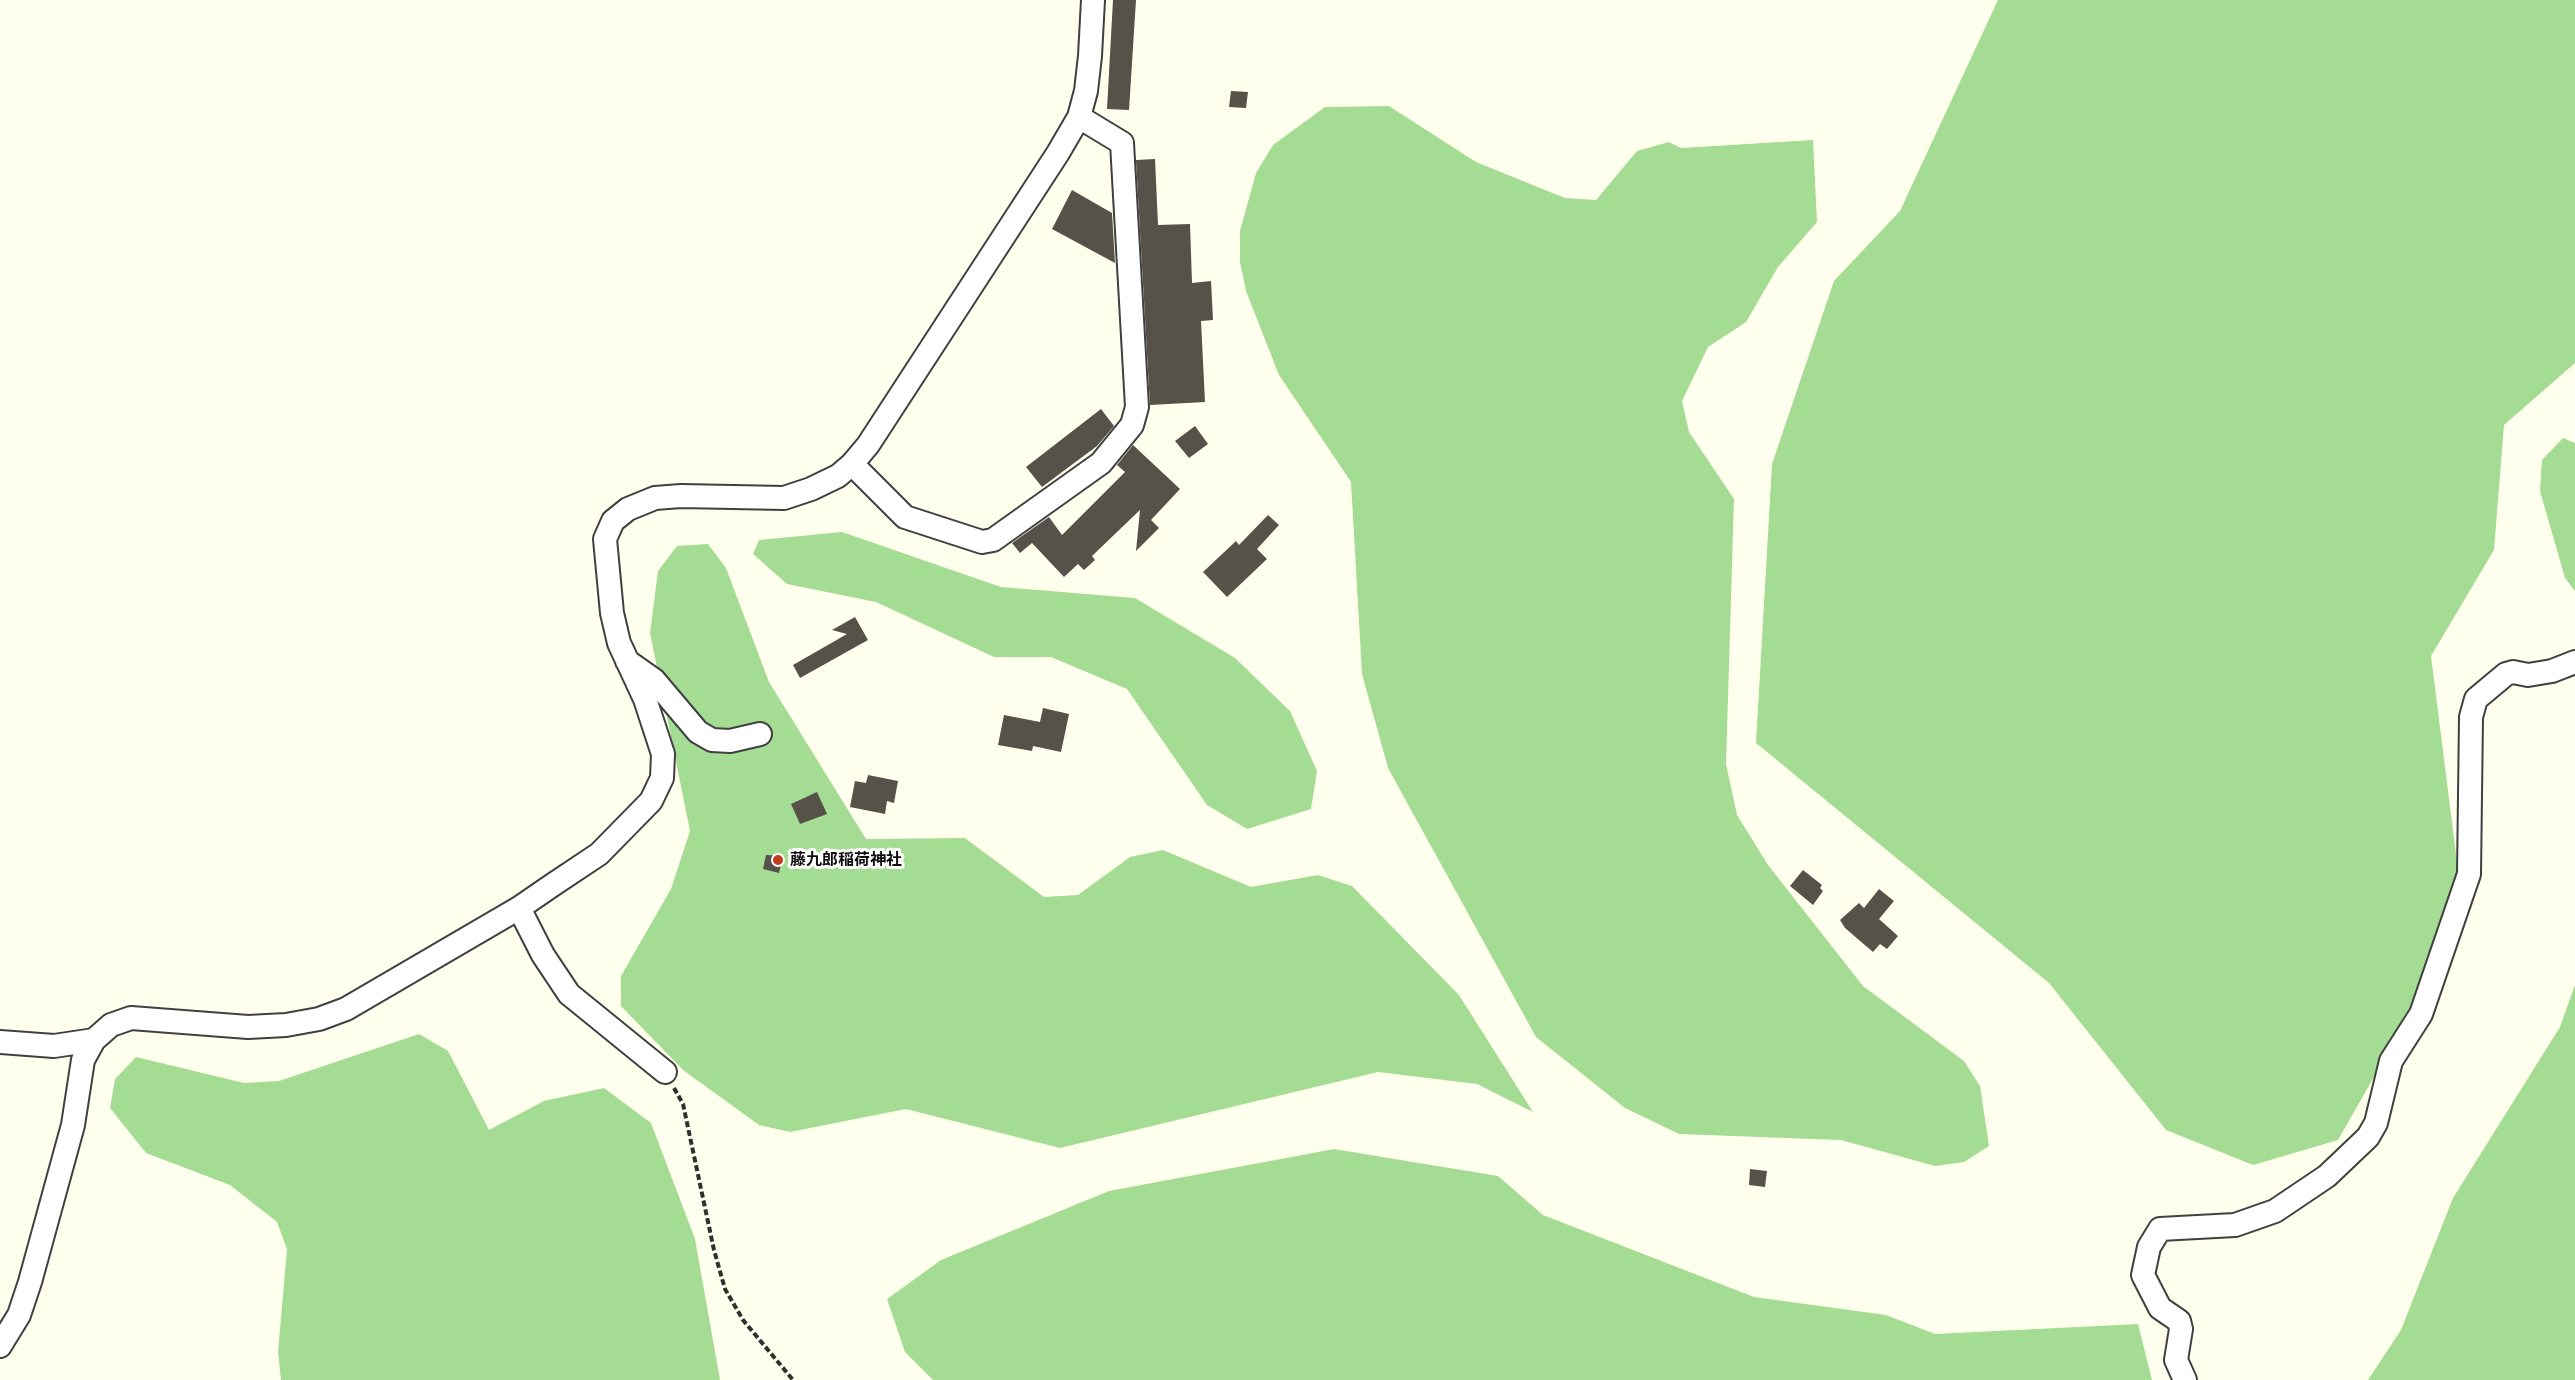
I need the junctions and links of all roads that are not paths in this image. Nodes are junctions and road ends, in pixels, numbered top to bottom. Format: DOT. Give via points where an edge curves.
graph roads {
  1 [pos="1093,0"];
  2 [pos="1079,117"];
  3 [pos="852,464"];
  4 [pos="627,661"];
  5 [pos="2575,662"];
  6 [pos="760,734"];
  7 [pos="519,908"];
  8 [pos="94,1040"];
  9 [pos="0,1042"];
  10 [pos="665,1072"];
  11 [pos="0,1346"];
  12 [pos="2185,1380"];
  1 -- 2 [label="street" via="1086,91"];
  2 -- 3 [label="street"];
  2 -- 3 [label="street" via="1122,143 1137,406 1132,425 1101,463 993,540 982,542 905,517"];
  3 -- 4 [label="street" via="838,476 784,498 655,498 628,509 613,521 605,539 608,582 619,643"];
  4 -- 6 [label="street" via="654,680 698,732 712,740 730,741"];
  4 -- 7 [label="street" via="645,699 663,754 662,778 651,801 599,854"];
  5 -- 12 [label="street" via="2552,671 2506,674 2476,699 2471,717 2469,873 2421,1014 2391,1061 2376,1123 2368,1137 2327,1176 2275,1211 2235,1225 2160,1229 2149,1247 2142,1275 2160,1308 2179,1321 2176,1360"];
  7 -- 8 [label="street" via="346,1009 319,1019 248,1027 131,1018 111,1025"];
  7 -- 10 [label="street" via="568,994"];
  8 -- 9 [label="street" via="54,1046"];
  8 -- 11 [label="street" via="84,1060 73,1125 20,1315"];
}
